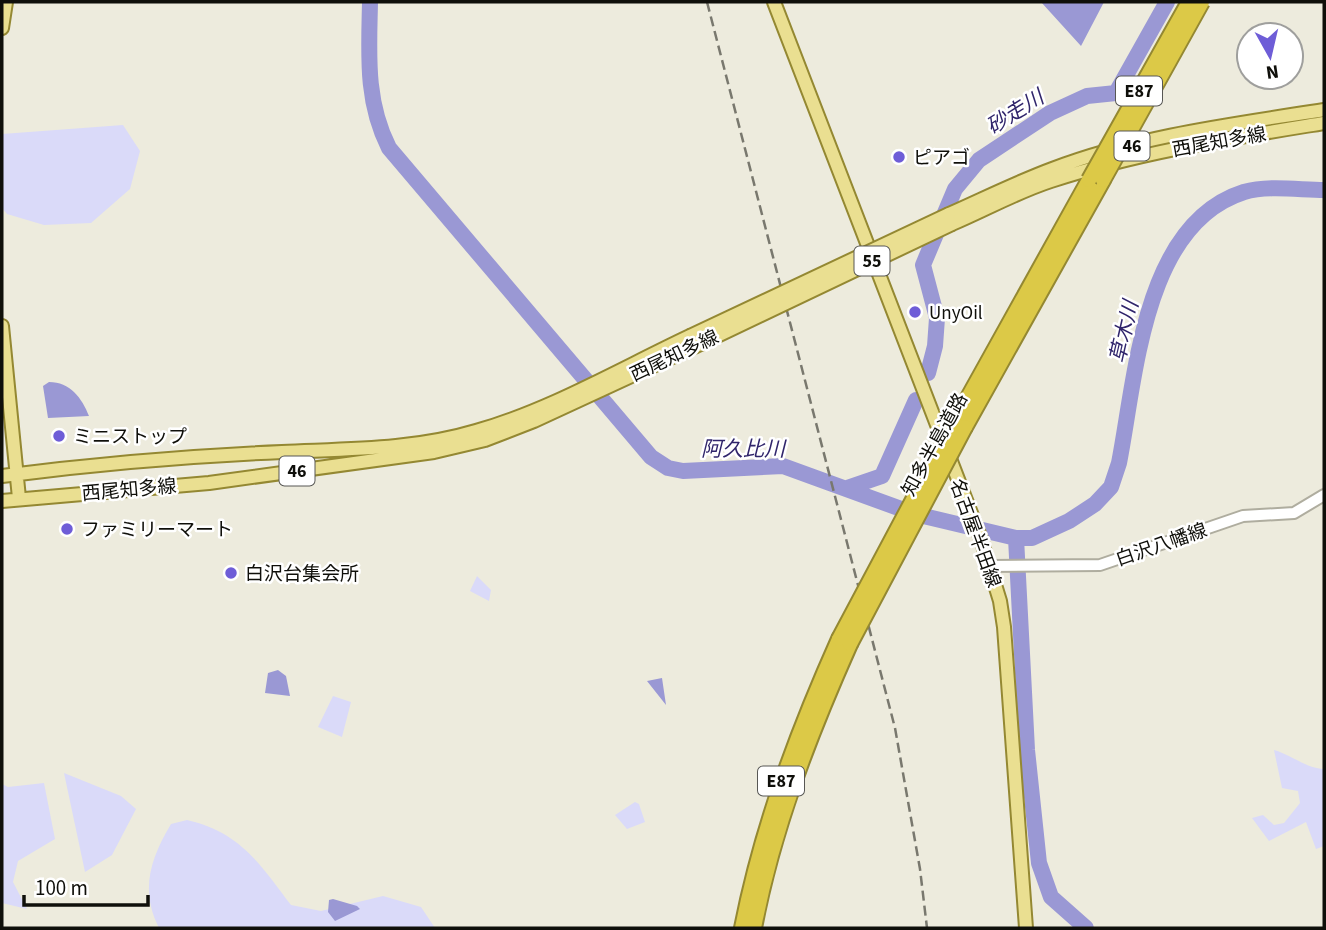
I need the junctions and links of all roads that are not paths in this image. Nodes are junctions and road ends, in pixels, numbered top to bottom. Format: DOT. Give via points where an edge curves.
graph roads {
  1 [pos="6,2"];
  2 [pos="774,2"];
  3 [pos="1189,2"];
  4 [pos="1202,2"];
  5 [pos="2,28"];
  6 [pos="1324,110"];
  7 [pos="1324,123"];
  8 [pos="1096,180"];
  9 [pos="951,219"];
  10 [pos="2,326"];
  11 [pos="580,395"];
  12 [pos="2,396"];
  13 [pos="10,475"];
  14 [pos="1324,495"];
  15 [pos="19,498"];
  16 [pos="2,501"];
  17 [pos="990,566"];
  18 [pos="845,642"];
  19 [pos="742,928"];
  20 [pos="754,928"];
  21 [pos="1026,928"];
  1 -- 5 [label="main road"];
  2 -- 17 [label="main road, 名古屋半田線 / 55"];
  3 -- 8 [label="highway, 知多半島道路 / E87, bridge"];
  4 -- 8 [label="highway, 知多半島道路 / E87, bridge"];
  6 -- 9 [label="main road, 西尾知多線 / 46" via="1104,152 1053,168"];
  7 -- 9 [label="main road, 西尾知多線 / 46" via="1164,150 1050,181"];
  8 -- 18 [label="highway, 知多半島道路 / E87, bridge"];
  9 -- 11 [label="main road, 西尾知多線 / 46, bridge"];
  10 -- 13 [label="main road"];
  11 -- 13 [label="main road, 西尾知多線 / 46" via="477,431 432,441 357,451 196,457"];
  11 -- 15 [label="main road, 西尾知多線 / 46" via="485,440 433,453 209,483"];
  12 -- 13 [label="main road"];
  13 -- 15 [label="main road"];
  14 -- 17 [label="main road, 白沢八幡線" via="1294,513 1243,516 1100,565"];
  15 -- 16 [label="main road, 西尾知多線 / 46"];
  17 -- 21 [label="main road, 名古屋半田線 / 55" via="1004,627"];
  18 -- 19 [label="highway, 知多半島道路 / E87" via="794,744 776,794"];
  18 -- 20 [label="highway, 知多半島道路 / E87" via="792,785"];
}
